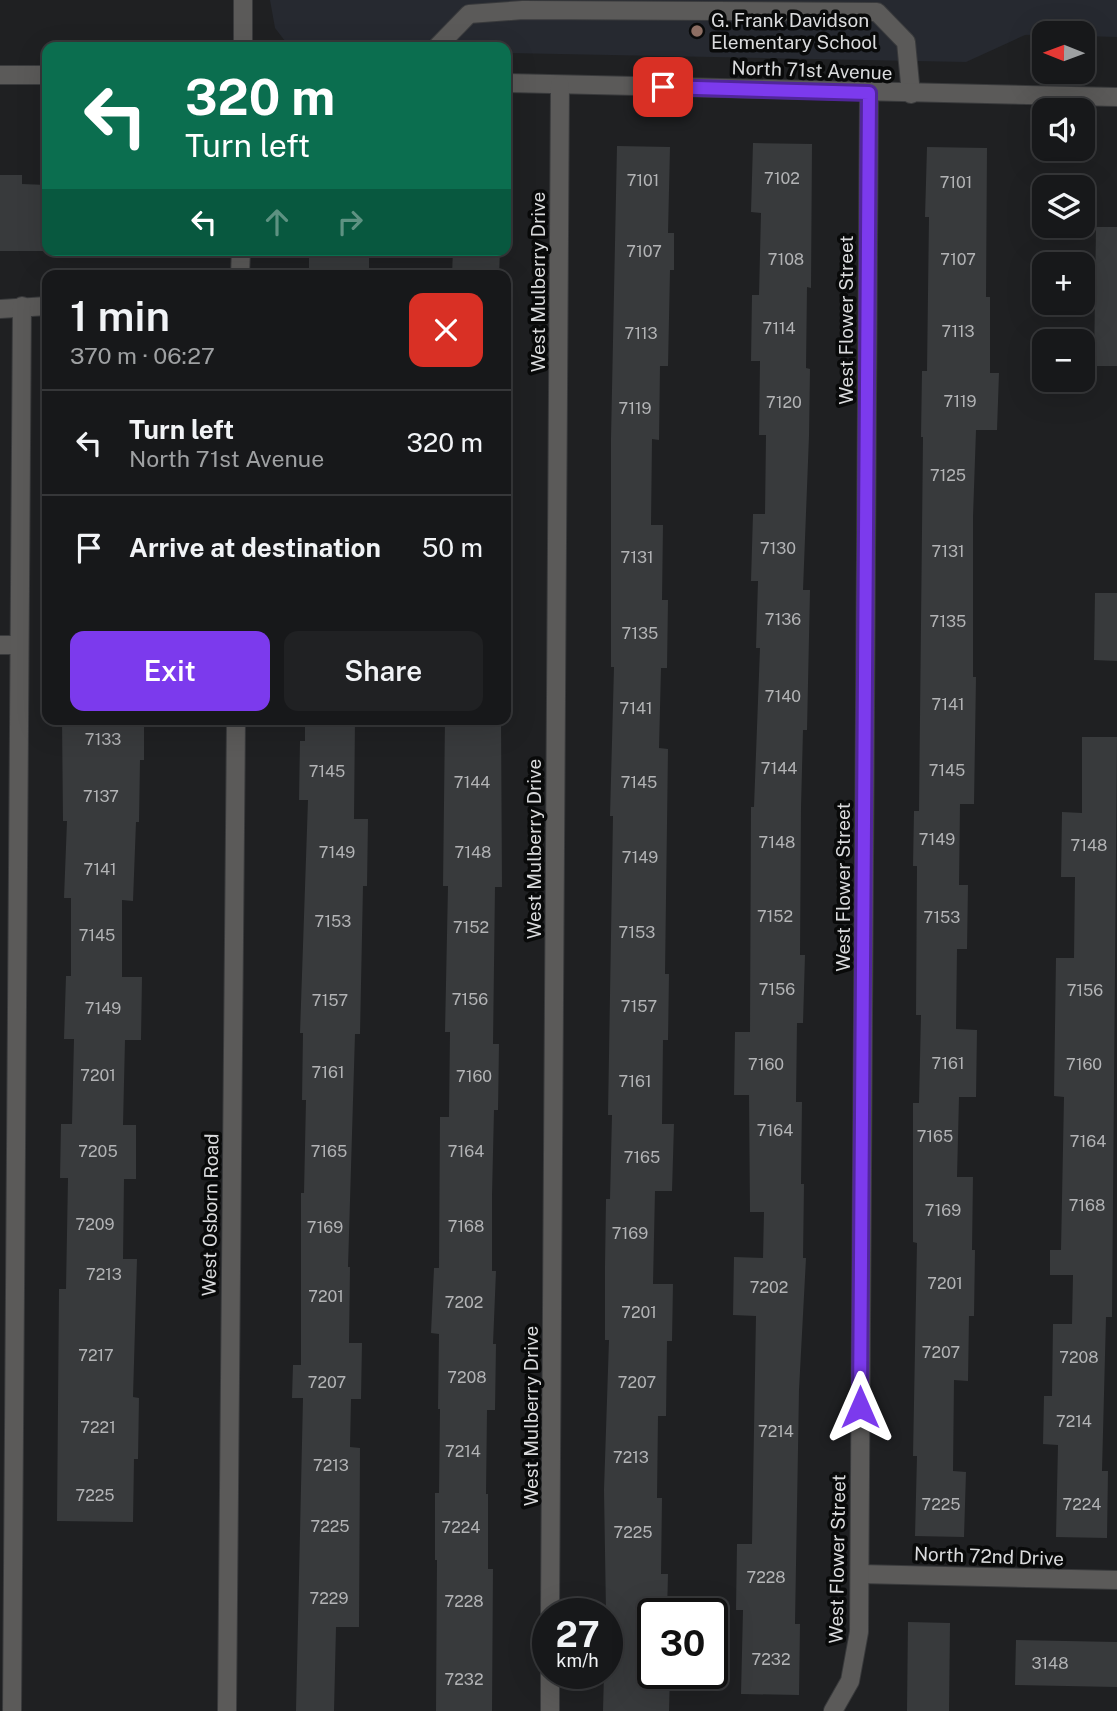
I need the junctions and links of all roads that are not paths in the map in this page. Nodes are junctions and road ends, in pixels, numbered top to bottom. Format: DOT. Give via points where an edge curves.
graph roads {
  1 [pos="243,0"];
  2 [pos="646,6"];
  3 [pos="243,42"];
  4 [pos="442,42"];
  5 [pos="0,75"];
  6 [pos="42,75"];
  7 [pos="511,83"];
  8 [pos="560,85"];
  9 [pos="869,93"];
  10 [pos="911,94"];
  11 [pos="1117,97"];
  12 [pos="22,306"];
  13 [pos="42,306"];
  14 [pos="0,309"];
  15 [pos="0,645"];
  16 [pos="19,645"];
  17 [pos="236,725"];
  18 [pos="8,1238"];
  19 [pos="860,1574"];
  20 [pos="1117,1580"];
  21 [pos="551,1598"];
  22 [pos="550,1689"];
  23 [pos="12,1711"];
  24 [pos="227,1711"];
  25 [pos="550,1711"];
  26 [pos="833,1711"];
  1 -- 3 [label="street"];
  2 -- 4 [label="street" via="469,14"];
  2 -- 10 [label="street" via="877,12 906,42"];
  5 -- 6 [label="street"];
  7 -- 8 [label="street, North 71st Avenue"];
  8 -- 9 [label="street, North 71st Avenue"];
  8 -- 21 [label="street, West Mulberry Drive"];
  9 -- 10 [label="street, North 71st Avenue"];
  9 -- 19 [label="street, West Flower Street"];
  10 -- 11 [label="street, North 71st Avenue"];
  12 -- 13 [label="street"];
  12 -- 14 [label="street"];
  12 -- 16 [label="street"];
  15 -- 16 [label="street"];
  16 -- 18 [label="street"];
  17 -- 24 [label="street, West Osborn Road"];
  18 -- 23 [label="street"];
  19 -- 20 [label="street, North 72nd Drive"];
  19 -- 26 [label="street, West Flower Street" via="859,1632 850,1681"];
  22 -- 25 [label="street"];
}
